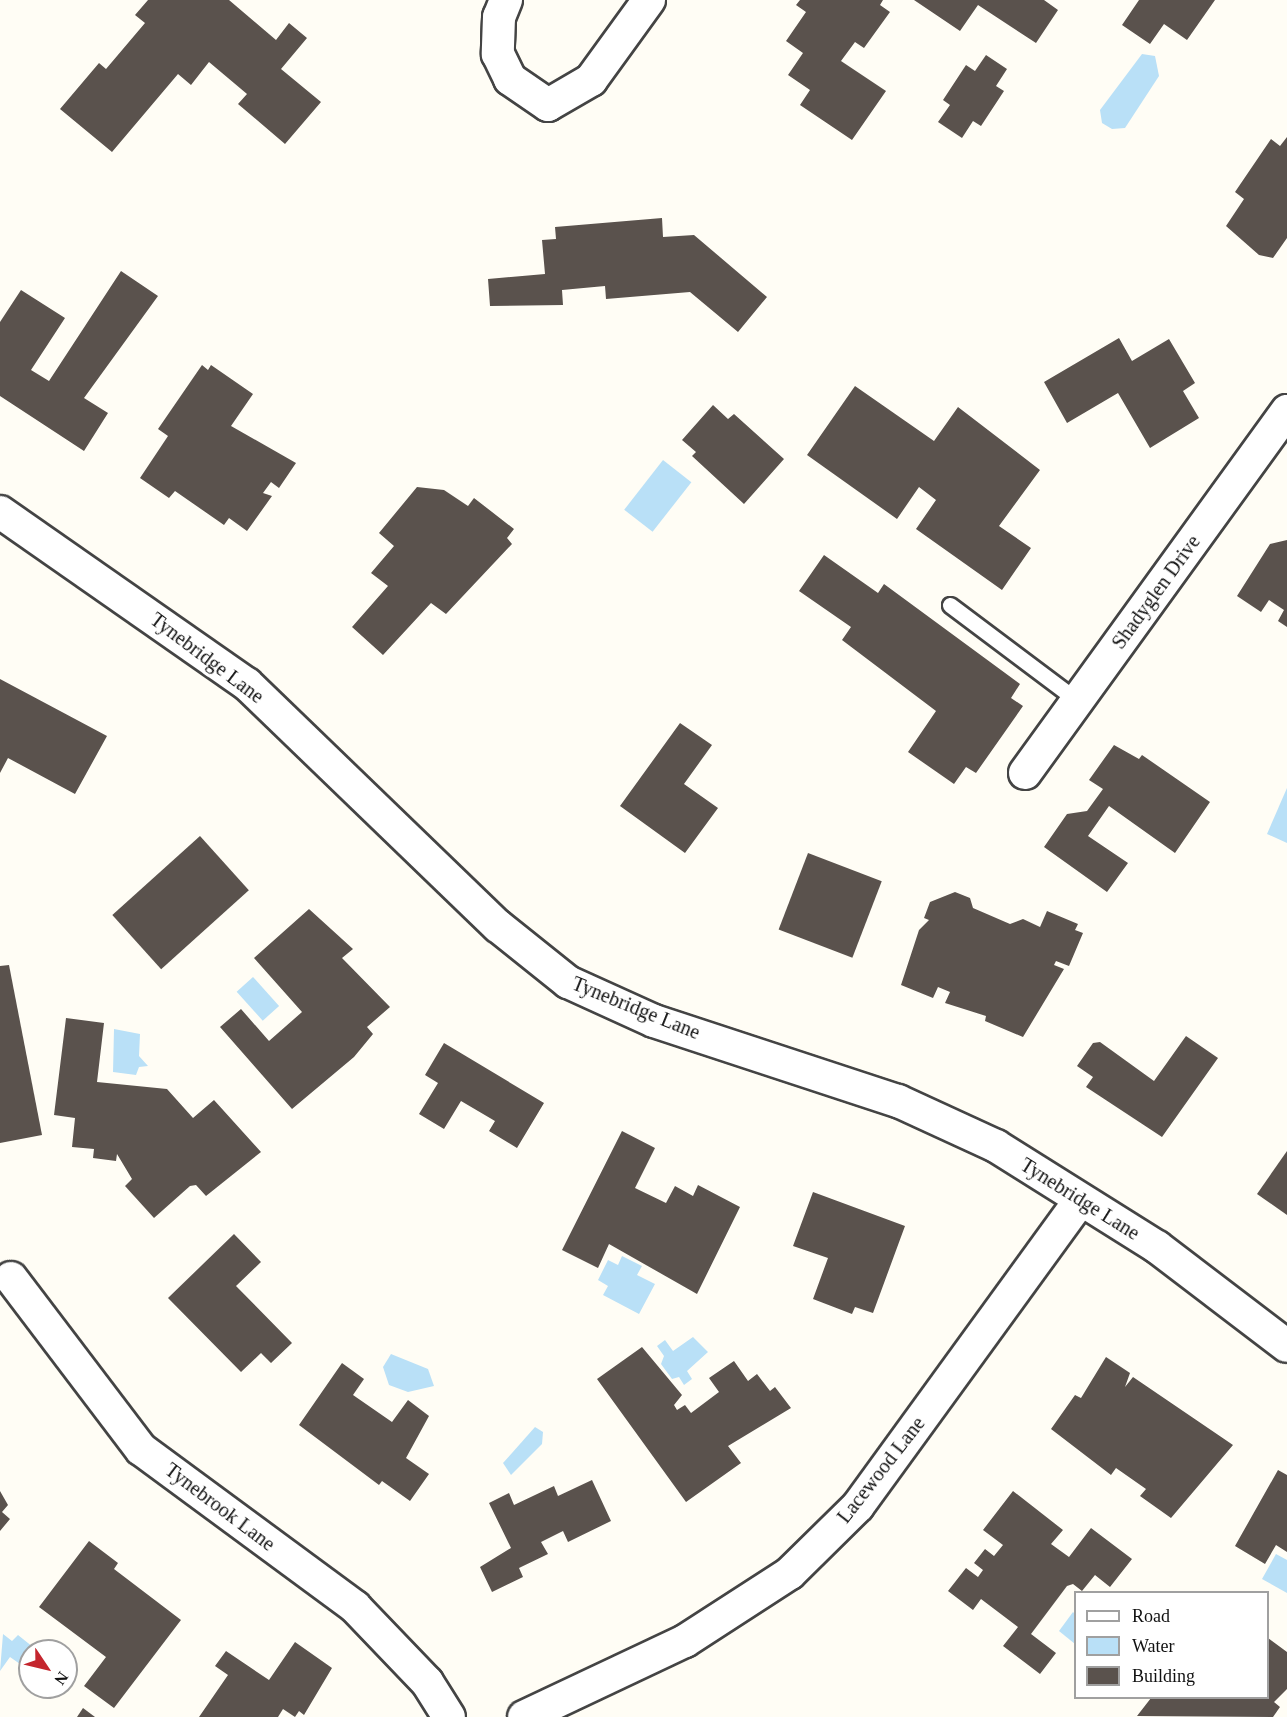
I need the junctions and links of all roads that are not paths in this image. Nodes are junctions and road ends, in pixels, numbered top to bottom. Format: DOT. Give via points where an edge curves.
graph roads {
  1 [pos="506,0"];
  2 [pos="650,0"];
  3 [pos="1287,411"];
  4 [pos="0,512"];
  5 [pos="950,605"];
  6 [pos="1078,701"];
  7 [pos="1025,774"];
  8 [pos="1079,1202"];
  9 [pos="11,1278"];
  10 [pos="1287,1346"];
  11 [pos="448,1717"];
  12 [pos="524,1717"];
  1 -- 2 [label="street" via="499,17 498,54 510,79 548,105 591,80"];
  3 -- 6 [label="street, Shadyglen Drive"];
  4 -- 8 [label="street, Tynebridge Lane" via="248,684 498,926 568,982 654,1021 898,1101 996,1146"];
  5 -- 6 [label="lane"];
  6 -- 7 [label="street, Shadyglen Drive"];
  8 -- 10 [label="street, Tynebridge Lane" via="1157,1247"];
  8 -- 12 [label="street, Lacewood Lane" via="858,1506 790,1573 685,1641"];
  9 -- 11 [label="street, Tynebrook Lane" via="141,1449 355,1607 427,1682"];
}
